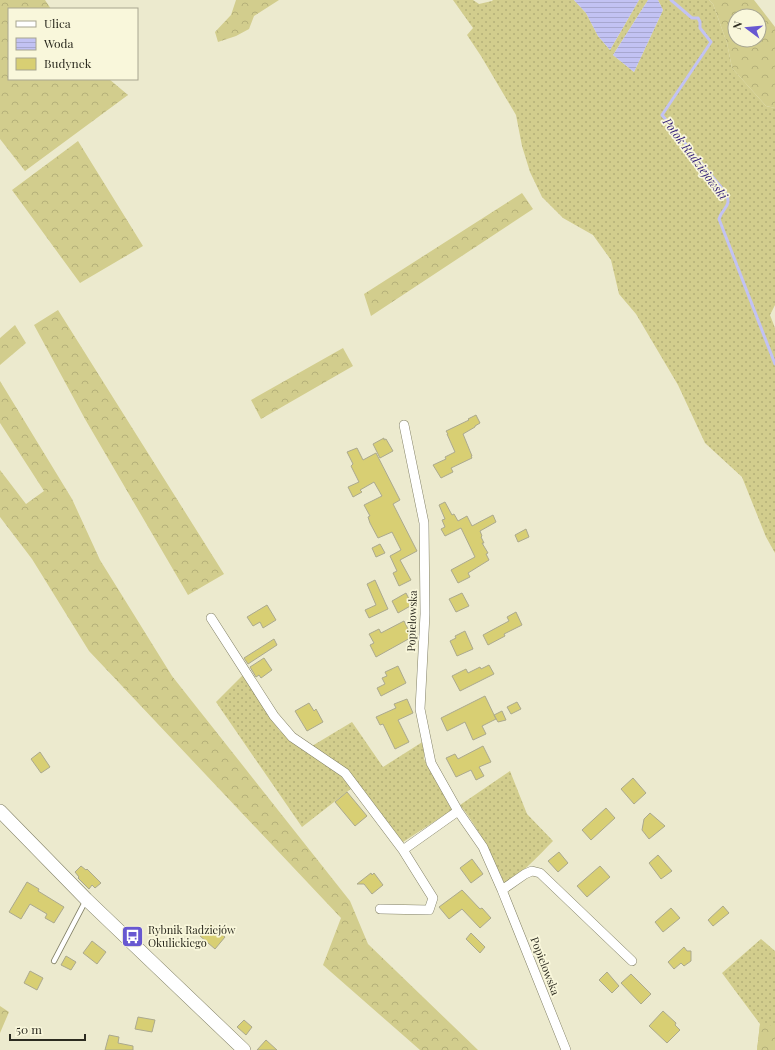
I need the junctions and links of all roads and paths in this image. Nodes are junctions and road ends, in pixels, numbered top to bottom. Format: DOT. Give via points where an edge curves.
graph roads {
  1 [pos="404,425"];
  2 [pos="211,618"];
  3 [pos="458,811"];
  4 [pos="1,815"];
  5 [pos="403,850"];
  6 [pos="502,890"];
  7 [pos="86,898"];
  8 [pos="380,909"];
  9 [pos="54,961"];
  10 [pos="632,961"];
  11 [pos="244,1050"];
  12 [pos="566,1050"];
  1 -- 3 [label="street, Popielowska" via="424,523 425,614 420,709 430,763"];
  2 -- 5 [label="street" via="274,716 292,738 345,773"];
  3 -- 5 [label="street"];
  3 -- 6 [label="street, Popielowska" via="483,847"];
  4 -- 7 [label="street"];
  5 -- 8 [label="street" via="433,898 429,910"];
  6 -- 10 [label="street" via="525,874 532,871 540,873"];
  6 -- 12 [label="street, Popielowska"];
  7 -- 9 [label="lane"];
  7 -- 11 [label="street"];
}
